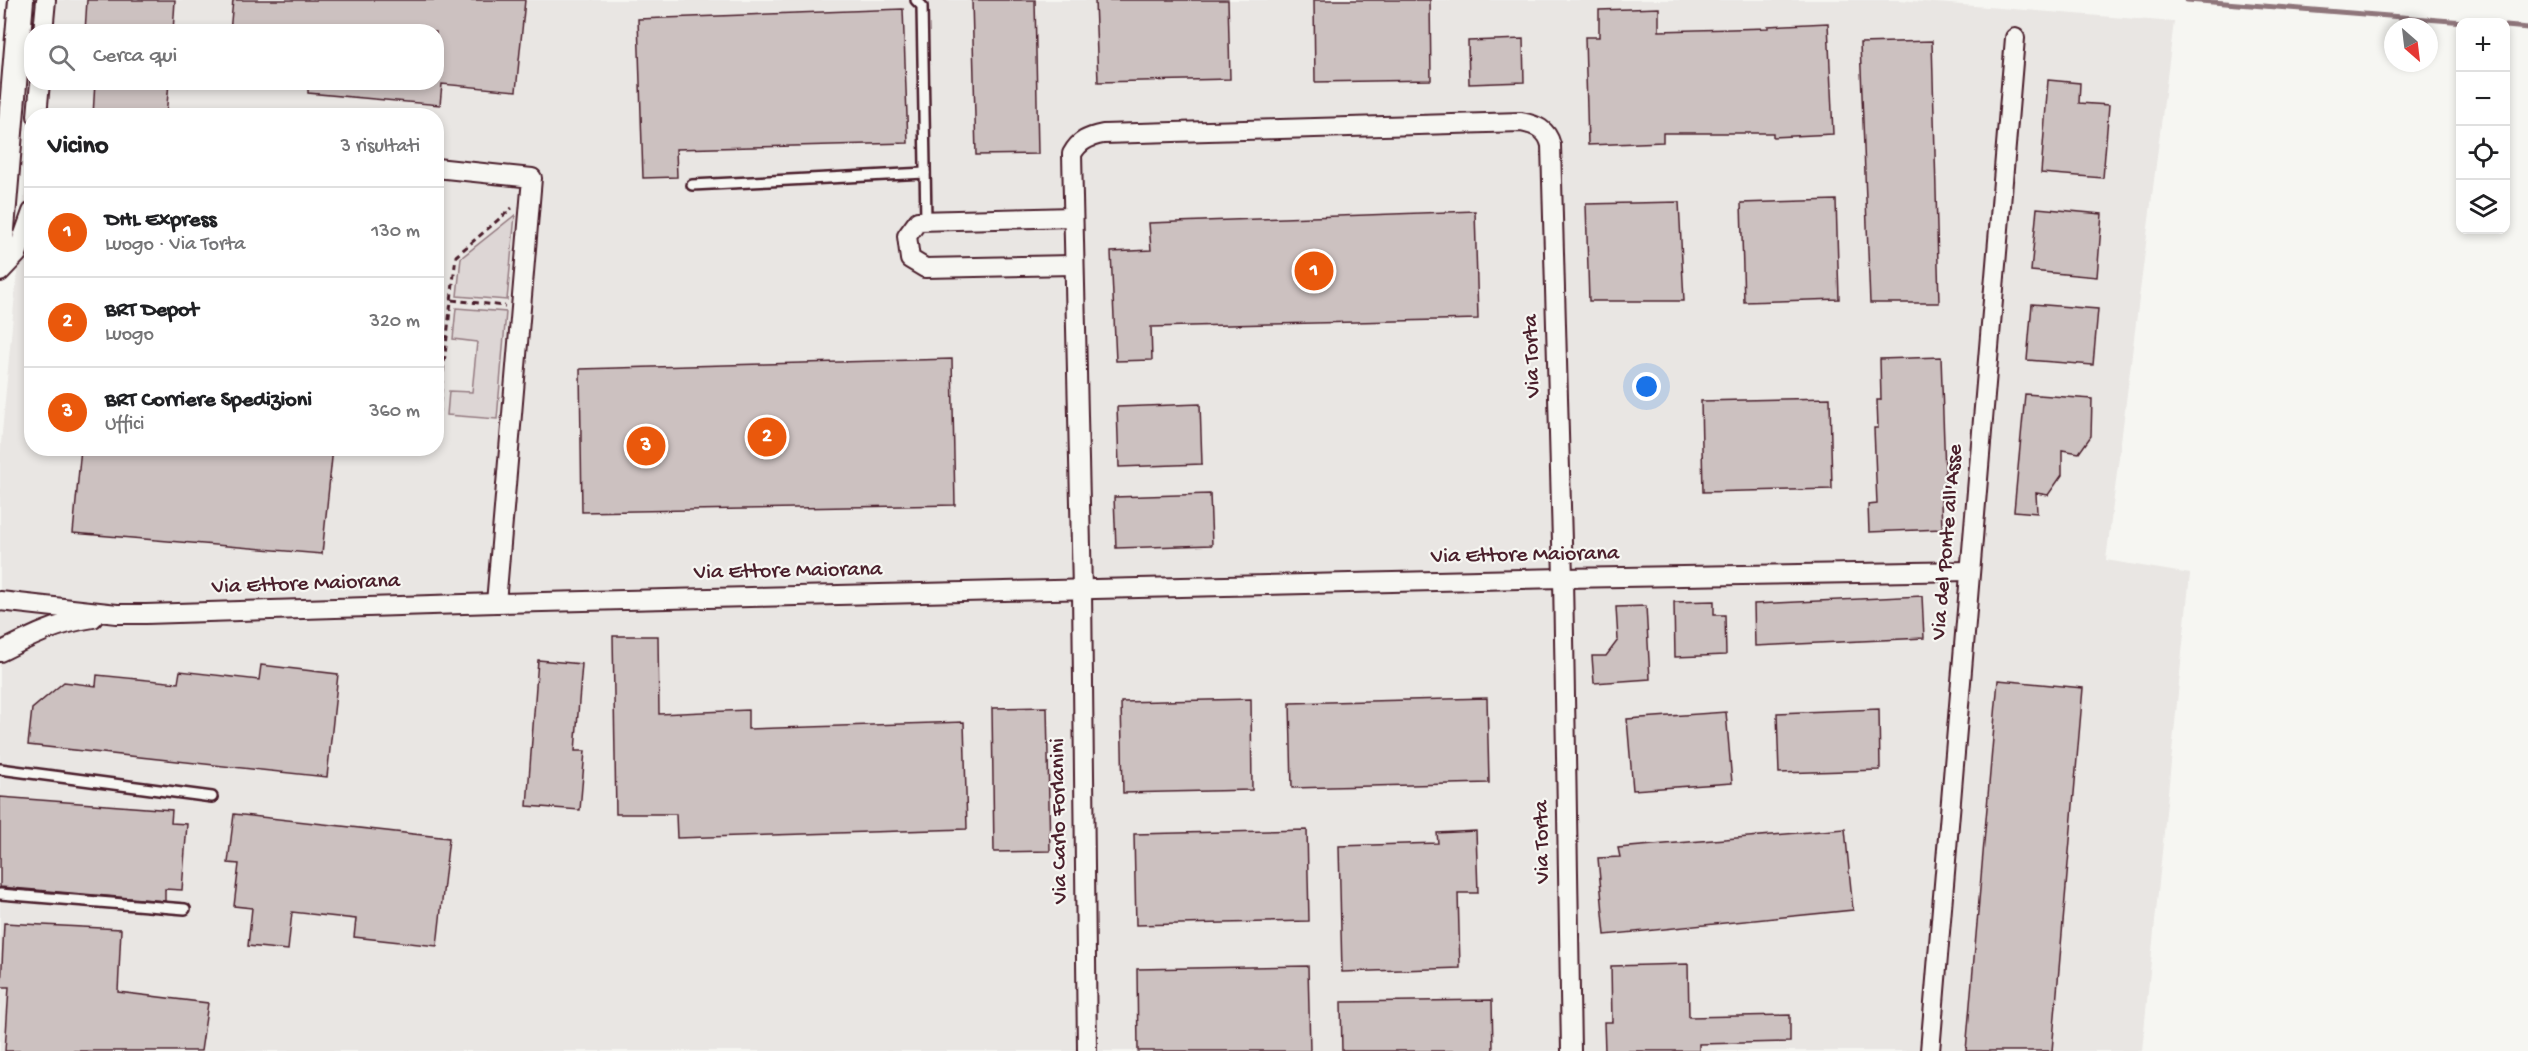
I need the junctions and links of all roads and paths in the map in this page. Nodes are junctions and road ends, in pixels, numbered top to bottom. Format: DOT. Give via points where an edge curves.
graph roads {
  1 [pos="21,0"];
  2 [pos="46,0"];
  3 [pos="916,0"];
  4 [pos="44,24"];
  5 [pos="2015,38"];
  6 [pos="39,90"];
  7 [pos="38,108"];
  8 [pos="444,169"];
  9 [pos="925,173"];
  10 [pos="692,185"];
  11 [pos="531,192"];
  12 [pos="1072,217"];
  13 [pos="926,220"];
  14 [pos="24,235"];
  15 [pos="0,254"];
  16 [pos="1073,265"];
  17 [pos="0,272"];
  18 [pos="451,300"];
  19 [pos="521,307"];
  20 [pos="444,363"];
  21 [pos="1970,571"];
  22 [pos="1563,578"];
  23 [pos="1082,590"];
  24 [pos="0,601"];
  25 [pos="496,603"];
  26 [pos="117,614"];
  27 [pos="0,652"];
  28 [pos="0,769"];
  29 [pos="212,797"];
  30 [pos="0,894"];
  31 [pos="185,909"];
  32 [pos="1087,1051"];
  33 [pos="1571,1051"];
  34 [pos="1930,1051"];
  1 -- 15 [label="street"];
  2 -- 4 [label="street"];
  3 -- 9 [label="lane" via="922,6"];
  5 -- 21 [label="street, Via del Ponte all'Asse"];
  6 -- 7 [label="street"];
  8 -- 11 [label="street" via="532,178"];
  9 -- 10 [label="lane"];
  9 -- 13 [label="lane"];
  11 -- 18 [label="path" via="456,256"];
  11 -- 19 [label="street"];
  12 -- 13 [label="street"];
  12 -- 16 [label="street"];
  12 -- 22 [label="street, Via Torta" via="1072,154 1080,143 1103,134 1509,123 1529,123 1545,131 1551,145"];
  13 -- 16 [label="street" via="918,221 906,236 910,259 925,268"];
  14 -- 17 [label="street" via="17,255"];
  16 -- 23 [label="street"];
  18 -- 19 [label="path"];
  18 -- 20 [label="path"];
  19 -- 25 [label="street"];
  21 -- 22 [label="street, Via Ettore Maiorana"];
  21 -- 34 [label="street, Via del Ponte all'Asse"];
  22 -- 23 [label="street, Via Ettore Maiorana"];
  22 -- 33 [label="street, Via Torta"];
  23 -- 25 [label="street, Via Ettore Maiorana"];
  23 -- 32 [label="street, Via Carlo Forlanini"];
  24 -- 26 [label="street, Via Ettore Maiorana"];
  25 -- 26 [label="street, Via Ettore Maiorana"];
  26 -- 27 [label="street, Via Ettore Maiorana" via="63,623"];
  28 -- 29 [label="lane"];
  30 -- 31 [label="lane"];
}
